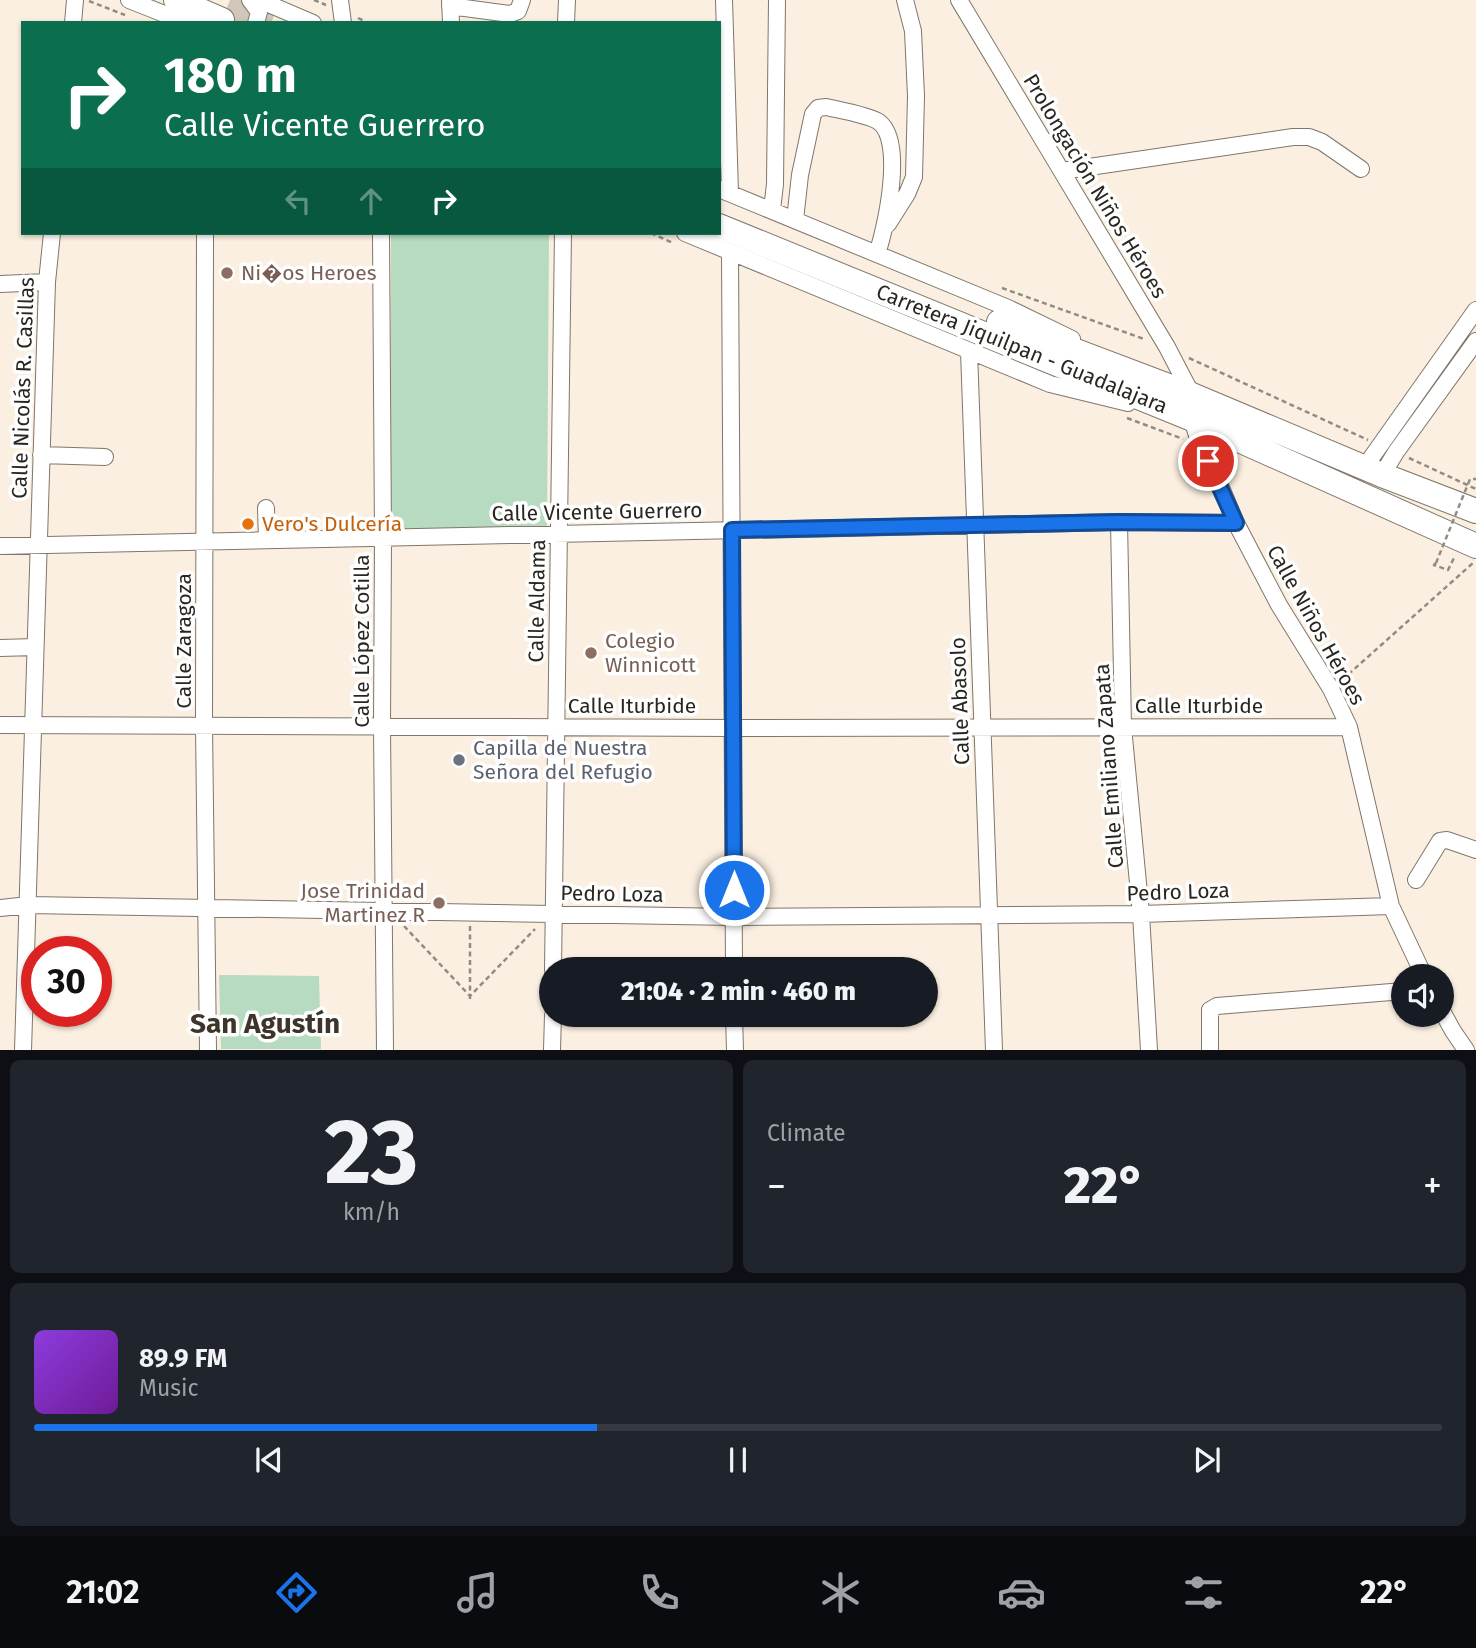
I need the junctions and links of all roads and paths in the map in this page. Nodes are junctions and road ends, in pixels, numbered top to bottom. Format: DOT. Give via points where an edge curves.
graph roads {
  1 [pos="75,0"];
  2 [pos="86,0"];
  3 [pos="129,0"];
  4 [pos="176,0"];
  5 [pos="259,0"];
  6 [pos="340,0"];
  7 [pos="522,0"];
  8 [pos="567,0"];
  9 [pos="724,0"];
  10 [pos="777,0"];
  11 [pos="905,0"];
  12 [pos="959,0"];
  13 [pos="229,6"];
  14 [pos="451,10"];
  15 [pos="478,16"];
  16 [pos="132,18"];
  17 [pos="72,21"];
  18 [pos="182,21"];
  19 [pos="256,21"];
  20 [pos="308,21"];
  21 [pos="344,21"];
  22 [pos="566,21"];
  23 [pos="1361,169"];
  24 [pos="1062,171"];
  25 [pos="723,197"];
  26 [pos="772,210"];
  27 [pos="795,220"];
  28 [pos="721,227"];
  29 [pos="884,229"];
  30 [pos="52,235"];
  31 [pos="205,235"];
  32 [pos="381,235"];
  33 [pos="563,235"];
  34 [pos="690,235"];
  35 [pos="730,251"];
  36 [pos="877,254"];
  37 [pos="47,282"];
  38 [pos="0,284"];
  39 [pos="1476,310"];
  40 [pos="1476,341"];
  41 [pos="1167,347"];
  42 [pos="969,351"];
  43 [pos="1192,407"];
  44 [pos="1379,445"];
  45 [pos="1396,452"];
  46 [pos="41,455"];
  47 [pos="105,457"];
  48 [pos="1373,471"];
  49 [pos="1476,479"];
  50 [pos="1476,489"];
  51 [pos="266,509"];
  52 [pos="1476,511"];
  53 [pos="1119,522"];
  54 [pos="1236,523"];
  55 [pos="975,525"];
  56 [pos="732,530"];
  57 [pos="559,534"];
  58 [pos="383,538"];
  59 [pos="267,540"];
  60 [pos="205,541"];
  61 [pos="38,545"];
  62 [pos="0,546"];
  63 [pos="1468,554"];
  64 [pos="0,648"];
  65 [pos="35,648"];
  66 [pos="1331,689"];
  67 [pos="0,725"];
  68 [pos="33,725"];
  69 [pos="204,726"];
  70 [pos="382,726"];
  71 [pos="556,727"];
  72 [pos="981,727"];
  73 [pos="1123,727"];
  74 [pos="1349,727"];
  75 [pos="733,728"];
  76 [pos="1476,850"];
  77 [pos="1416,880"];
  78 [pos="28,905"];
  79 [pos="1391,906"];
  80 [pos="0,908"];
  81 [pos="207,909"];
  82 [pos="386,911"];
  83 [pos="470,912"];
  84 [pos="552,914"];
  85 [pos="989,915"];
  86 [pos="1141,915"];
  87 [pos="734,916"];
  88 [pos="553,957"];
  89 [pos="734,957"];
  90 [pos="1418,964"];
  91 [pos="1391,992"];
  92 [pos="470,996"];
  93 [pos="470,1002"];
  94 [pos="553,1027"];
  95 [pos="734,1027"];
  96 [pos="1451,1027"];
  97 [pos="23,1049"];
  98 [pos="208,1049"];
  99 [pos="384,1049"];
  100 [pos="552,1049"];
  101 [pos="734,1049"];
  102 [pos="994,1049"];
  103 [pos="1149,1049"];
  104 [pos="1210,1049"];
  105 [pos="1466,1049"];
  1 -- 17 [label="street"];
  2 -- 16 [label="path"];
  3 -- 18 [label="street"];
  4 -- 13 [label="highway"];
  5 -- 20 [label="street"];
  6 -- 21 [label="street"];
  7 -- 15 [label="street" via="518,11 510,14"];
  8 -- 22 [label="street"];
  9 -- 25 [label="street"];
  10 -- 26 [label="street"];
  11 -- 29 [label="street" via="913,31 914,177"];
  12 -- 24 [label="street, Prolongación Niños Héroes"];
  13 -- 19 [label="street" via="258,12"];
  14 -- 15 [label="street"];
  23 -- 24 [label="street" via="1322,142 1293,137"];
  24 -- 41 [label="street, Prolongación Niños Héroes"];
  25 -- 26 [label="street"];
  25 -- 43 [label="highway, Carretera Jiquilpan - Guadalajara" via="902,286"];
  26 -- 27 [label="street"];
  27 -- 29 [label="street" via="813,114 826,107 877,120 887,131 891,178"];
  27 -- 36 [label="street"];
  28 -- 43 [label="highway, Carretera Jiquilpan - Guadalajara"];
  29 -- 36 [label="street"];
  30 -- 37 [label="street, Calle Nicolás R. Casillas"];
  31 -- 60 [label="street, Calle Zaragoza"];
  32 -- 58 [label="street, Calle López Cotilla"];
  33 -- 57 [label="street, Calle Aldama"];
  34 -- 35 [label="street"];
  35 -- 42 [label="street"];
  35 -- 56 [label="street"];
  36 -- 43 [label="street" via="1008,308"];
  37 -- 38 [label="street"];
  37 -- 46 [label="street, Calle Nicolás R. Casillas"];
  39 -- 44 [label="street"];
  40 -- 45 [label="street"];
  41 -- 43 [label="street, Prolongación Niños Héroes"];
  41 -- 44 [label="path"];
  42 -- 43 [label="street" via="1050,384"];
  42 -- 55 [label="street, Calle Abasolo"];
  43 -- 48 [label="highway, Carretera Jiquilpan - Guadalajara"];
  43 -- 54 [label="street, Calle Niños Héroes" via="1200,445"];
  43 -- 63 [label="highway, Carretera Jiquilpan - Guadalajara"];
  44 -- 48 [label="street"];
  45 -- 48 [label="street"];
  45 -- 50 [label="path"];
  46 -- 47 [label="street"];
  46 -- 61 [label="street, Calle Nicolás R. Casillas"];
  48 -- 52 [label="highway, Carretera Jiquilpan - Guadalajara"];
  49 -- 63 [label="path, bridge" via="1470,479 1434,565 1448,570"];
  51 -- 59 [label="street"];
  53 -- 54 [label="street, Calle Vicente Guerrero"];
  53 -- 55 [label="street, Calle Vicente Guerrero"];
  53 -- 73 [label="street, Calle Emiliano Zapata"];
  54 -- 66 [label="street, Calle Niños Héroes"];
  55 -- 56 [label="street, Calle Vicente Guerrero"];
  55 -- 72 [label="street, Calle Abasolo"];
  56 -- 57 [label="street, Calle Vicente Guerrero"];
  56 -- 75 [label="street"];
  57 -- 58 [label="street, Calle Vicente Guerrero"];
  57 -- 71 [label="street, Calle Aldama"];
  58 -- 59 [label="street, Calle Vicente Guerrero"];
  58 -- 70 [label="street, Calle López Cotilla"];
  59 -- 60 [label="street, Calle Vicente Guerrero"];
  60 -- 61 [label="street, Calle Vicente Guerrero"];
  60 -- 69 [label="street, Calle Zaragoza"];
  61 -- 62 [label="street, Calle Vicente Guerrero"];
  61 -- 65 [label="street, Calle Nicolás R. Casillas"];
  63 -- 66 [label="path"];
  64 -- 65 [label="street"];
  65 -- 68 [label="street, Calle Nicolás R. Casillas"];
  66 -- 74 [label="street, Calle Niños Héroes"];
  67 -- 68 [label="street, Calle Iturbide"];
  68 -- 69 [label="street, Calle Iturbide"];
  68 -- 78 [label="street, Calle Nicolás R. Casillas"];
  69 -- 70 [label="street, Calle Iturbide"];
  69 -- 81 [label="street, Calle Zaragoza"];
  70 -- 71 [label="street, Calle Iturbide"];
  70 -- 82 [label="street, Calle López Cotilla"];
  71 -- 75 [label="street, Calle Iturbide"];
  71 -- 84 [label="street, Calle Aldama"];
  72 -- 73 [label="street, Calle Iturbide"];
  72 -- 75 [label="street, Calle Iturbide"];
  72 -- 85 [label="street, Calle Abasolo"];
  73 -- 74 [label="street, Calle Iturbide"];
  73 -- 86 [label="street, Calle Emiliano Zapata"];
  74 -- 79 [label="street, Calle Niños Héroes"];
  75 -- 87 [label="street"];
  76 -- 77 [label="street" via="1440,841"];
  78 -- 80 [label="street, Pedro Loza"];
  78 -- 81 [label="street, Pedro Loza"];
  78 -- 97 [label="street, Calle Nicolás R. Casillas"];
  79 -- 86 [label="street, Pedro Loza"];
  79 -- 90 [label="street, Calle Niños Héroes"];
  81 -- 82 [label="street, Pedro Loza"];
  81 -- 98 [label="street, Calle Zaragoza"];
  82 -- 83 [label="street, Pedro Loza"];
  82 -- 92 [label="path"];
  82 -- 99 [label="street, Calle López Cotilla"];
  83 -- 84 [label="street, Pedro Loza"];
  83 -- 92 [label="path"];
  84 -- 87 [label="street, Pedro Loza"];
  84 -- 88 [label="street, Calle Aldama"];
  84 -- 92 [label="path"];
  85 -- 86 [label="street, Pedro Loza"];
  85 -- 87 [label="street, Pedro Loza"];
  85 -- 102 [label="street, Calle Abasolo"];
  86 -- 103 [label="street, Calle Emiliano Zapata"];
  87 -- 89 [label="street"];
  91 -- 104 [label="street" via="1213,1007"];
  92 -- 93 [label="path"];
  94 -- 100 [label="street"];
  95 -- 101 [label="street"];
  96 -- 105 [label="street"];
}
